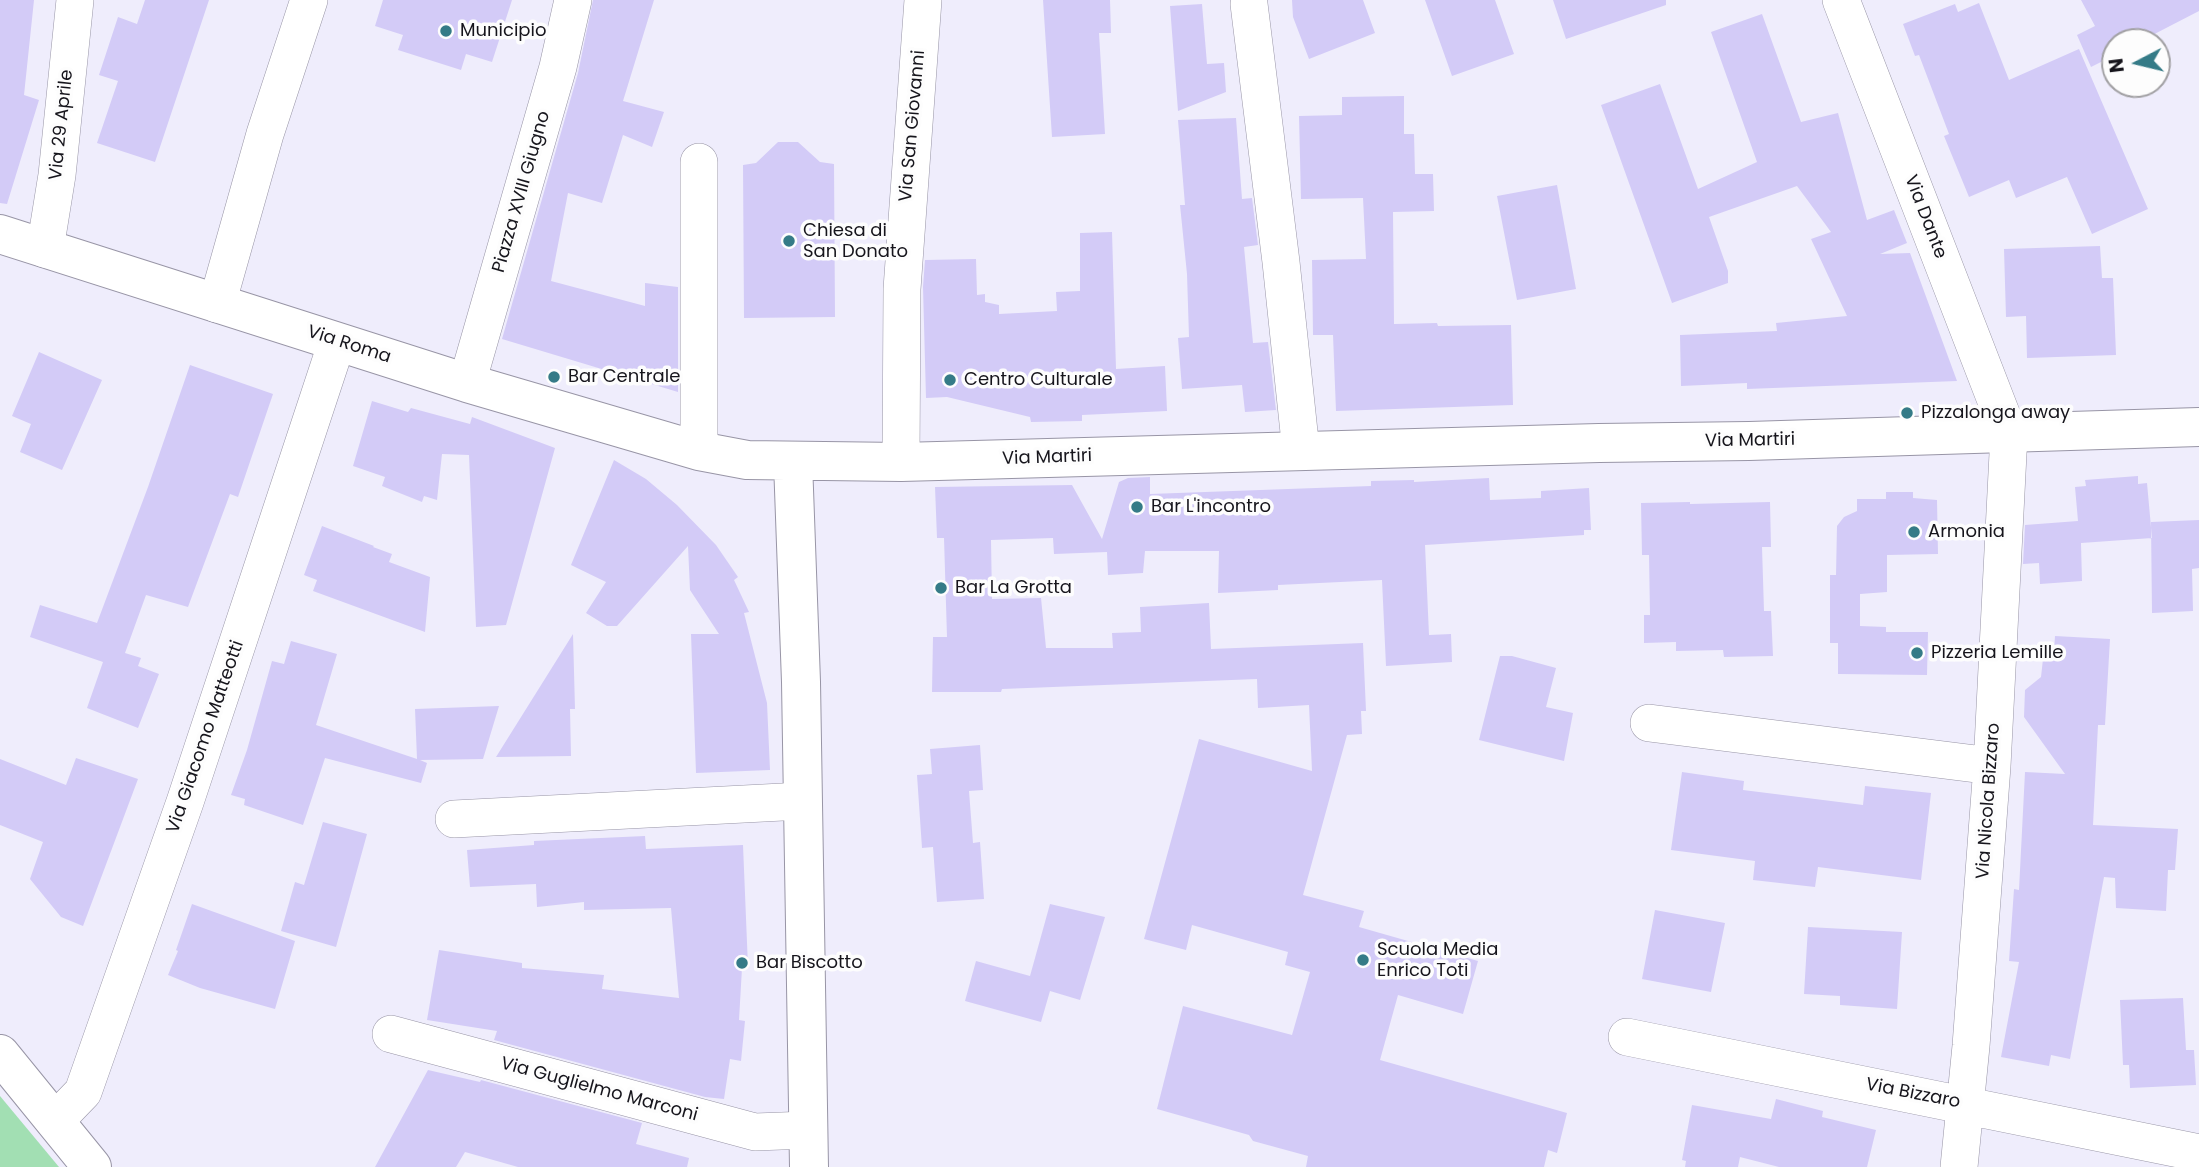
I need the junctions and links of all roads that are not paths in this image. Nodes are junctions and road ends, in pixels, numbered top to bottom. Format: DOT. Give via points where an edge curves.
graph roads {
  1 [pos="75,0"];
  2 [pos="309,0"];
  3 [pos="573,0"];
  4 [pos="923,0"];
  5 [pos="1841,0"];
  6 [pos="1249,4"];
  7 [pos="699,162"];
  8 [pos="0,234"];
  9 [pos="45,249"];
  10 [pos="217,304"];
  11 [pos="337,341"];
  12 [pos="467,383"];
  13 [pos="2199,427"];
  14 [pos="2009,434"];
  15 [pos="699,450"];
  16 [pos="1301,451"];
  17 [pos="793,462"];
  18 [pos="901,462"];
  19 [pos="1649,723"];
  20 [pos="1992,766"];
  21 [pos="802,801"];
  22 [pos="454,819"];
  23 [pos="391,1034"];
  24 [pos="1627,1037"];
  25 [pos="0,1054"];
  26 [pos="1964,1105"];
  27 [pos="55,1121"];
  28 [pos="808,1149"];
  29 [pos="2199,1153"];
  30 [pos="92,1167"];
  31 [pos="1959,1167"];
  1 -- 9 [label="street, Via 29 Aprile"];
  2 -- 10 [label="street"];
  3 -- 12 [label="street, Piazza XVIII Giugno"];
  4 -- 18 [label="street, Via San Giovanni" via="902,289"];
  5 -- 14 [label="street, Via Dante"];
  6 -- 16 [label="street"];
  7 -- 15 [label="street"];
  8 -- 9 [label="street, Via Roma"];
  9 -- 10 [label="street, Via Roma"];
  10 -- 11 [label="street, Via Roma"];
  11 -- 12 [label="street, Via Roma"];
  11 -- 27 [label="street, Via Giacomo Matteotti" via="185,802 83,1092"];
  12 -- 15 [label="street, Via Roma"];
  13 -- 14 [label="street, Via Martiri"];
  14 -- 16 [label="street, Via Martiri"];
  14 -- 20 [label="street, Via Nicola Bizzaro"];
  15 -- 17 [label="street, Via Roma" via="747,460"];
  16 -- 18 [label="street, Via Martiri"];
  17 -- 18 [label="street, Via Martiri"];
  17 -- 21 [label="street, Via Guglielmo Marconi"];
  19 -- 20 [label="street"];
  20 -- 26 [label="street, Via Nicola Bizzaro"];
  21 -- 22 [label="street"];
  21 -- 28 [label="street, Via Guglielmo Marconi"];
  23 -- 28 [label="street, Via Guglielmo Marconi"];
  24 -- 26 [label="street, Via Bizzaro"];
  25 -- 27 [label="street"];
  26 -- 29 [label="street, Via Bizzaro"];
  26 -- 31 [label="street, Via Nicola Bizzaro"];
  27 -- 30 [label="street"];
}
